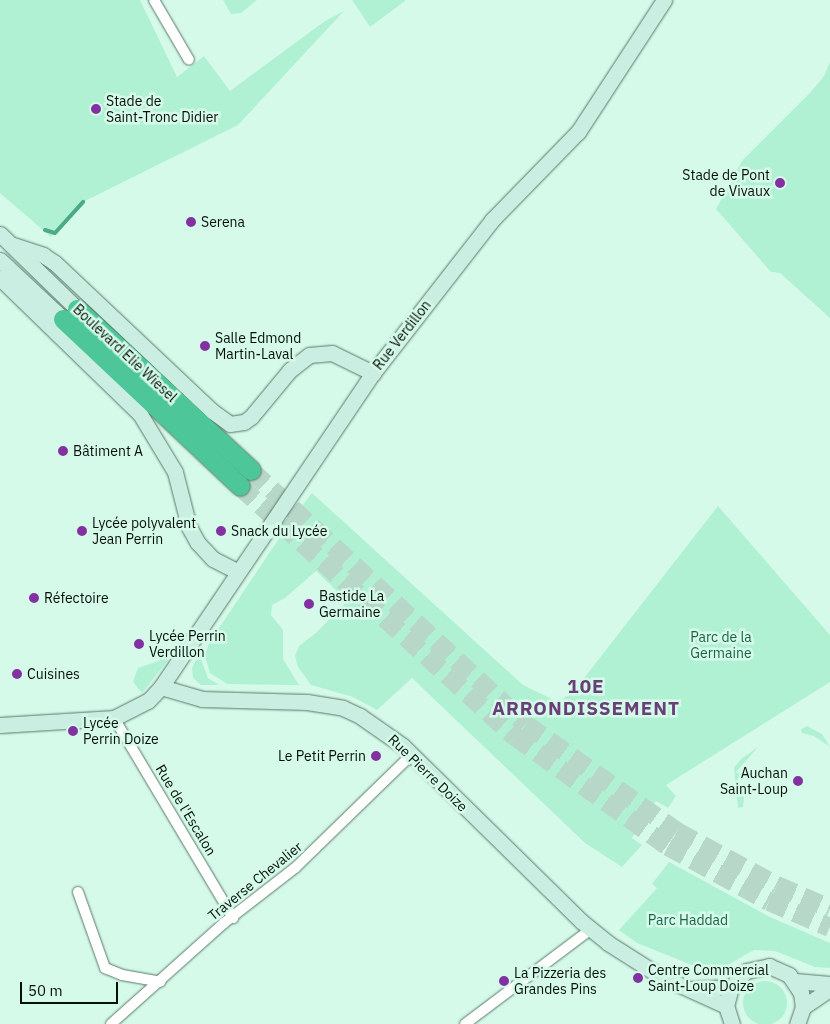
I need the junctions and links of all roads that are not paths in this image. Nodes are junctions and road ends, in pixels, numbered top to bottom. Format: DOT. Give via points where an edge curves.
graph roads {
  1 [pos="154,0"];
  2 [pos="664,0"];
  3 [pos="189,60"];
  4 [pos="0,234"];
  5 [pos="13,245"];
  6 [pos="0,260"];
  7 [pos="0,278"];
  8 [pos="70,314"];
  9 [pos="373,373"];
  10 [pos="251,470"];
  11 [pos="240,486"];
  12 [pos="238,572"];
  13 [pos="161,687"];
  14 [pos="114,718"];
  15 [pos="0,726"];
  16 [pos="411,754"];
  17 [pos="78,892"];
  18 [pos="233,918"];
  19 [pos="591,929"];
  20 [pos="795,981"];
  21 [pos="160,982"];
  22 [pos="830,984"];
  23 [pos="730,987"];
  24 [pos="692,989"];
  25 [pos="830,990"];
  26 [pos="726,1006"];
  27 [pos="803,1007"];
  28 [pos="111,1024"];
  29 [pos="465,1024"];
  30 [pos="732,1024"];
  31 [pos="797,1024"];
  1 -- 3 [label="street"];
  2 -- 9 [label="street, Rue Verdillon" via="578,132 492,220"];
  4 -- 5 [label="street, Boulevard Elie Wiesel"];
  5 -- 8 [label="street, Boulevard Elie Wiesel"];
  5 -- 9 [label="street" via="44,255 55,264 223,420 236,424 244,422 266,401 290,370 309,355 332,353"];
  6 -- 8 [label="street, Boulevard Elie Wiesel"];
  7 -- 12 [label="street" via="140,414 175,472 189,527 198,543 213,559"];
  8 -- 10 [label="highway, Boulevard Elie Wiesel"];
  8 -- 11 [label="highway, Boulevard Elie Wiesel"];
  9 -- 12 [label="street, Rue Verdillon"];
  12 -- 13 [label="street, Rue Verdillon"];
  13 -- 14 [label="street" via="148,701"];
  13 -- 16 [label="street, Rue Pierre Doize" via="202,699 307,702 342,708 380,728"];
  14 -- 15 [label="street"];
  14 -- 18 [label="street, Rue de l'Escalon"];
  16 -- 18 [label="street, Traverse Chevalier" via="295,868"];
  16 -- 19 [label="street, Rue Pierre Doize"];
  17 -- 21 [label="street" via="105,968 122,975"];
  18 -- 21 [label="street, Traverse Chevalier"];
  19 -- 24 [label="street, Rue Pierre Doize" via="655,973"];
  19 -- 29 [label="street"];
  20 -- 22 [label="street"];
  20 -- 23 [label="street" via="780,969 757,967 737,978"];
  20 -- 27 [label="street"];
  21 -- 28 [label="street, Traverse Chevalier"];
  23 -- 24 [label="street, Rue Pierre Doize"];
  23 -- 26 [label="street"];
  24 -- 26 [label="street, Rue Pierre Doize"];
  25 -- 27 [label="street"];
  26 -- 30 [label="street"];
  27 -- 31 [label="street"];
}
